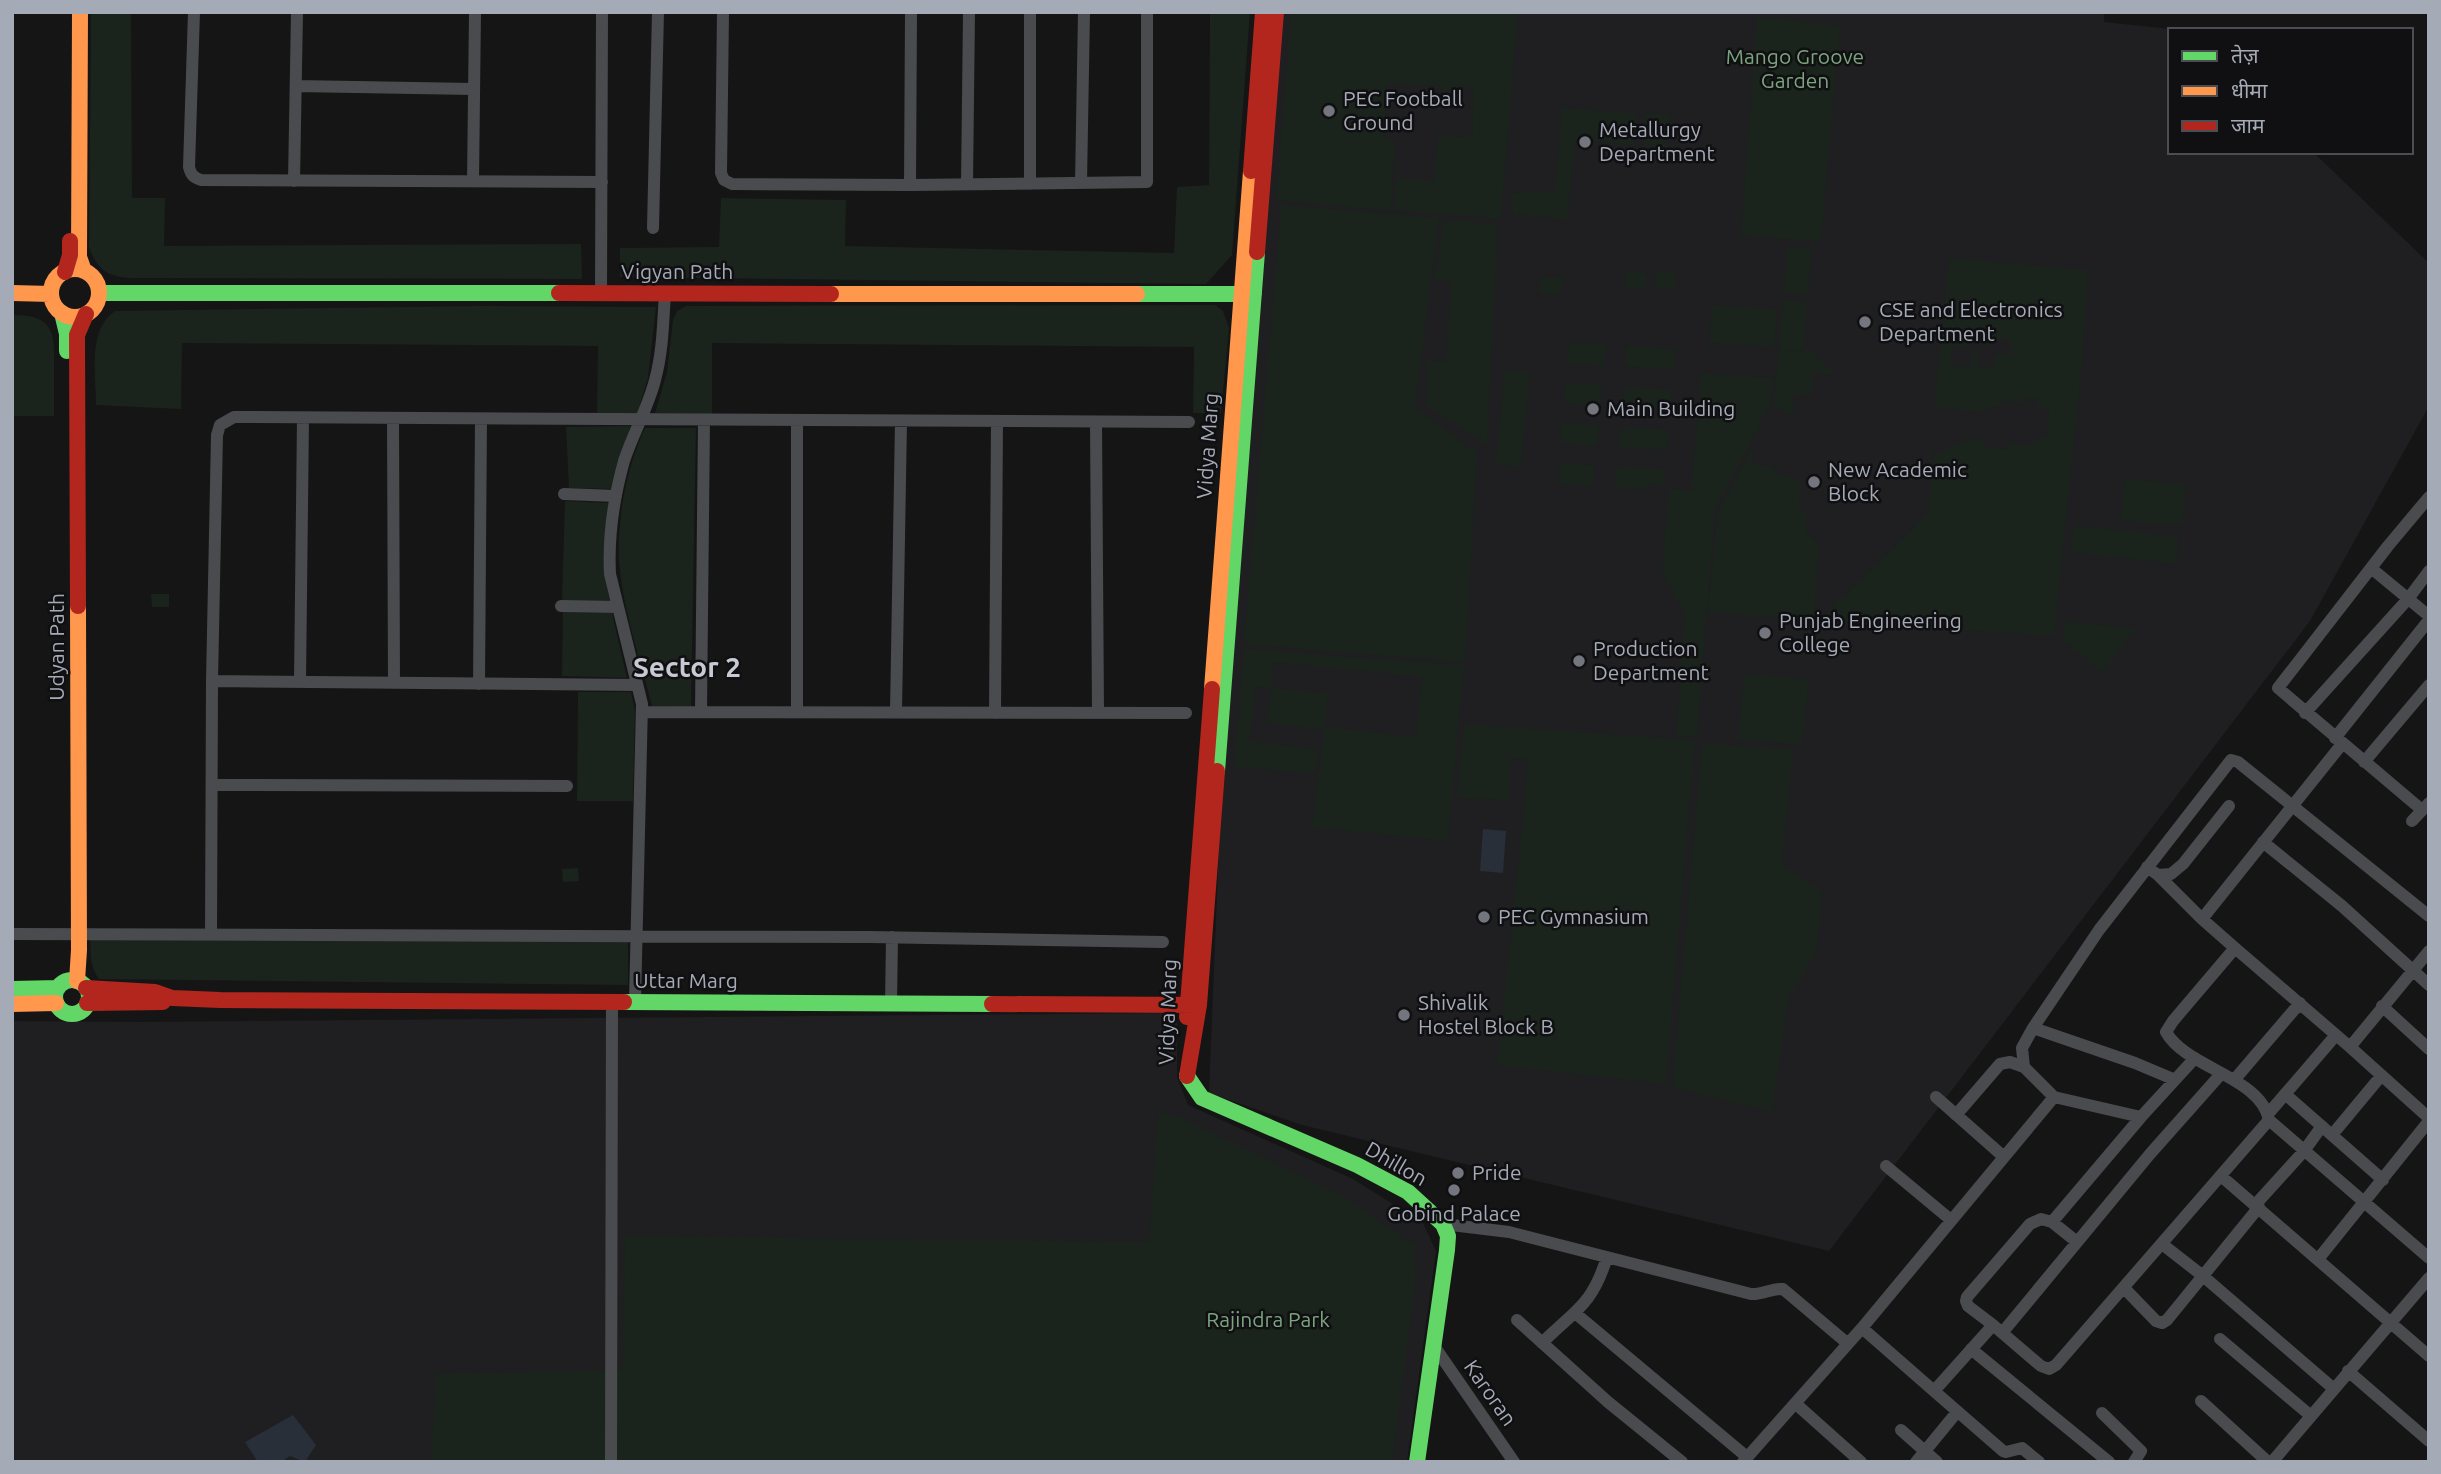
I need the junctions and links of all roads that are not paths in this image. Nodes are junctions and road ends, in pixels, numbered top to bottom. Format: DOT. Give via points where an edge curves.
graph roads {
  1 [pos="70,12"];
  2 [pos="80,12"];
  3 [pos="194,12"];
  4 [pos="297,12"];
  5 [pos="475,12"];
  6 [pos="602,12"];
  7 [pos="659,12"];
  8 [pos="723,12"];
  9 [pos="911,12"];
  10 [pos="969,12"];
  11 [pos="1030,12"];
  12 [pos="1084,12"];
  13 [pos="1147,12"];
  14 [pos="1263,12"];
  15 [pos="1276,12"];
  16 [pos="296,86"];
  17 [pos="474,89"];
  18 [pos="294,181"];
  19 [pos="473,181"];
  20 [pos="602,182"];
  21 [pos="1081,183"];
  22 [pos="967,184"];
  23 [pos="1030,184"];
  24 [pos="910,185"];
  25 [pos="653,228"];
  26 [pos="84,271"];
  27 [pos="65,272"];
  28 [pos="12,293"];
  29 [pos="99,293"];
  30 [pos="601,293"];
  31 [pos="665,293"];
  32 [pos="51,294"];
  33 [pos="1248,294"];
  34 [pos="62,313"];
  35 [pos="86,314"];
  36 [pos="303,418"];
  37 [pos="393,419"];
  38 [pos="481,419"];
  39 [pos="640,420"];
  40 [pos="704,420"];
  41 [pos="797,421"];
  42 [pos="901,421"];
  43 [pos="997,422"];
  44 [pos="1096,422"];
  45 [pos="1189,422"];
  46 [pos="564,495"];
  47 [pos="616,496"];
  48 [pos="2429,497"];
  49 [pos="2371,568"];
  50 [pos="2429,571"];
  51 [pos="2408,599"];
  52 [pos="561,606"];
  53 [pos="618,607"];
  54 [pos="2429,618"];
  55 [pos="212,681"];
  56 [pos="300,682"];
  57 [pos="394,683"];
  58 [pos="479,684"];
  59 [pos="637,685"];
  60 [pos="2429,685"];
  61 [pos="642,712"];
  62 [pos="701,712"];
  63 [pos="797,712"];
  64 [pos="896,712"];
  65 [pos="995,713"];
  66 [pos="1098,713"];
  67 [pos="1186,713"];
  68 [pos="2305,713"];
  69 [pos="2339,741"];
  70 [pos="2364,762"];
  71 [pos="212,785"];
  72 [pos="568,786"];
  73 [pos="2229,806"];
  74 [pos="2291,807"];
  75 [pos="2426,807"];
  76 [pos="2412,821"];
  77 [pos="2263,842"];
  78 [pos="2152,871"];
  79 [pos="2429,916"];
  80 [pos="2202,919"];
  81 [pos="74,933"];
  82 [pos="12,934"];
  83 [pos="211,934"];
  84 [pos="636,936"];
  85 [pos="892,937"];
  86 [pos="1163,942"];
  87 [pos="2235,948"];
  88 [pos="2429,951"];
  89 [pos="2412,970"];
  90 [pos="2429,985"];
  91 [pos="12,989"];
  92 [pos="72,991"];
  93 [pos="612,1002"];
  94 [pos="635,1002"];
  95 [pos="891,1003"];
  96 [pos="2300,1003"];
  97 [pos="12,1004"];
  98 [pos="1193,1005"];
  99 [pos="2382,1006"];
  100 [pos="2033,1028"];
  101 [pos="2336,1035"];
  102 [pos="2350,1047"];
  103 [pos="2429,1049"];
  104 [pos="2195,1058"];
  105 [pos="2024,1067"];
  106 [pos="2221,1074"];
  107 [pos="1187,1076"];
  108 [pos="2381,1076"];
  109 [pos="2173,1079"];
  110 [pos="2235,1079"];
  111 [pos="2285,1094"];
  112 [pos="1936,1097"];
  113 [pos="2054,1097"];
  114 [pos="1956,1115"];
  115 [pos="2141,1116"];
  116 [pos="2268,1117"];
  117 [pos="2429,1120"];
  118 [pos="2327,1131"];
  119 [pos="2304,1151"];
  120 [pos="2004,1157"];
  121 [pos="1886,1166"];
  122 [pos="2221,1176"];
  123 [pos="2383,1180"];
  124 [pos="2364,1203"];
  125 [pos="2257,1206"];
  126 [pos="1951,1220"];
  127 [pos="2052,1222"];
  128 [pos="1443,1224"];
  129 [pos="2077,1242"];
  130 [pos="2162,1244"];
  131 [pos="1607,1257"];
  132 [pos="2319,1258"];
  133 [pos="2429,1258"];
  134 [pos="2203,1276"];
  135 [pos="2429,1278"];
  136 [pos="2124,1288"];
  137 [pos="1575,1313"];
  138 [pos="1517,1320"];
  139 [pos="2390,1322"];
  140 [pos="1862,1328"];
  141 [pos="1998,1329"];
  142 [pos="2220,1339"];
  143 [pos="1542,1343"];
  144 [pos="1847,1343"];
  145 [pos="1434,1346"];
  146 [pos="1971,1349"];
  147 [pos="2429,1356"];
  148 [pos="2348,1371"];
  149 [pos="2334,1389"];
  150 [pos="1934,1391"];
  151 [pos="2201,1401"];
  152 [pos="1796,1404"];
  153 [pos="1958,1412"];
  154 [pos="2102,1413"];
  155 [pos="2311,1416"];
  156 [pos="1901,1430"];
  157 [pos="2429,1441"];
  158 [pos="1925,1450"];
  159 [pos="1746,1460"];
  160 [pos="611,1462"];
  161 [pos="1417,1462"];
  162 [pos="1514,1462"];
  163 [pos="1682,1462"];
  164 [pos="1861,1462"];
  165 [pos="1916,1462"];
  166 [pos="1937,1462"];
  167 [pos="2039,1462"];
  168 [pos="2109,1462"];
  169 [pos="2134,1462"];
  170 [pos="2270,1462"];
  1 -- 27 [label="main road" via="69,255"];
  2 -- 26 [label="main road" via="79,257"];
  3 -- 18 [label="street" via="191,174 201,180"];
  4 -- 16 [label="street"];
  5 -- 17 [label="street"];
  6 -- 20 [label="street"];
  7 -- 25 [label="street"];
  8 -- 24 [label="street" via="724,180 732,184"];
  9 -- 24 [label="street"];
  10 -- 22 [label="street"];
  11 -- 23 [label="street"];
  12 -- 21 [label="street"];
  13 -- 21 [label="street" via="1147,182"];
  14 -- 33 [label="main road, Vidya Marg"];
  15 -- 33 [label="main road, Vidya Marg"];
  16 -- 17 [label="street"];
  16 -- 18 [label="street"];
  17 -- 19 [label="street"];
  18 -- 19 [label="street"];
  19 -- 20 [label="street"];
  20 -- 30 [label="street"];
  21 -- 23 [label="street"];
  22 -- 23 [label="street"];
  22 -- 24 [label="street"];
  26 -- 27 [label="main road"];
  26 -- 29 [label="main road" via="92,276"];
  27 -- 32 [label="main road"];
  28 -- 32 [label="main road"];
  29 -- 30 [label="main road, Vigyan Path"];
  29 -- 35 [label="main road"];
  30 -- 31 [label="main road, Vigyan Path"];
  31 -- 33 [label="main road, Vigyan Path"];
  31 -- 39 [label="street" via="658,367"];
  32 -- 34 [label="main road"];
  33 -- 98 [label="main road, Vidya Marg"];
  34 -- 35 [label="main road"];
  34 -- 81 [label="main road, Udyan Path" via="67,334"];
  35 -- 81 [label="main road, Udyan Path" via="77,335"];
  36 -- 37 [label="street"];
  36 -- 55 [label="street" via="234,417 220,425"];
  36 -- 56 [label="street"];
  37 -- 38 [label="street"];
  37 -- 57 [label="street"];
  38 -- 39 [label="street"];
  38 -- 58 [label="street"];
  39 -- 40 [label="street"];
  39 -- 47 [label="street"];
  40 -- 41 [label="street"];
  40 -- 62 [label="street"];
  41 -- 42 [label="street"];
  41 -- 63 [label="street"];
  42 -- 43 [label="street"];
  42 -- 64 [label="street"];
  43 -- 44 [label="street"];
  43 -- 65 [label="street"];
  44 -- 45 [label="street"];
  44 -- 66 [label="street"];
  46 -- 47 [label="street"];
  47 -- 53 [label="street" via="609,553"];
  48 -- 49 [label="street"];
  49 -- 51 [label="street"];
  49 -- 68 [label="street" via="2278,688"];
  50 -- 51 [label="street"];
  51 -- 54 [label="street"];
  51 -- 68 [label="street"];
  52 -- 53 [label="street"];
  53 -- 59 [label="street"];
  54 -- 69 [label="street"];
  55 -- 56 [label="street"];
  55 -- 71 [label="street"];
  56 -- 57 [label="street"];
  57 -- 58 [label="street"];
  58 -- 59 [label="street"];
  59 -- 61 [label="street"];
  60 -- 70 [label="street"];
  61 -- 62 [label="street"];
  61 -- 84 [label="street"];
  62 -- 63 [label="street"];
  63 -- 64 [label="street"];
  64 -- 65 [label="street"];
  65 -- 66 [label="street"];
  66 -- 67 [label="street"];
  68 -- 69 [label="street"];
  69 -- 70 [label="street"];
  69 -- 74 [label="street"];
  70 -- 75 [label="street"];
  71 -- 72 [label="street"];
  71 -- 83 [label="street"];
  73 -- 78 [label="street" via="2183,864 2171,874"];
  74 -- 77 [label="street"];
  74 -- 78 [label="street" via="2231,760"];
  74 -- 79 [label="street"];
  75 -- 76 [label="street"];
  77 -- 80 [label="street"];
  77 -- 89 [label="street"];
  78 -- 80 [label="street"];
  78 -- 100 [label="street" via="2099,930"];
  80 -- 87 [label="street"];
  81 -- 82 [label="street"];
  81 -- 83 [label="street"];
  81 -- 92 [label="main road, Udyan Path"];
  83 -- 84 [label="street"];
  84 -- 85 [label="street"];
  84 -- 94 [label="street"];
  85 -- 86 [label="street"];
  85 -- 95 [label="street"];
  87 -- 96 [label="street"];
  87 -- 104 [label="street" via="2166,1032"];
  88 -- 89 [label="street"];
  89 -- 90 [label="street"];
  89 -- 99 [label="street"];
  91 -- 92 [label="main road, Uttar Marg"];
  92 -- 93 [label="main road, Uttar Marg" via="155,992 172,998"];
  92 -- 97 [label="main road, Uttar Marg"];
  93 -- 94 [label="main road, Uttar Marg"];
  93 -- 160 [label="street"];
  94 -- 95 [label="main road, Uttar Marg"];
  95 -- 98 [label="main road, Uttar Marg"];
  96 -- 101 [label="street"];
  96 -- 110 [label="street"];
  98 -- 107 [label="main road, Vidya Marg"];
  99 -- 102 [label="street"];
  99 -- 103 [label="street"];
  100 -- 105 [label="street" via="2022,1048"];
  100 -- 109 [label="street"];
  101 -- 102 [label="street"];
  101 -- 111 [label="street"];
  102 -- 108 [label="street"];
  104 -- 106 [label="street"];
  104 -- 109 [label="street"];
  105 -- 113 [label="street"];
  105 -- 114 [label="street" via="2000,1064"];
  106 -- 110 [label="street"];
  106 -- 129 [label="street"];
  107 -- 128 [label="main road, Dhillon" via="1202,1098 1357,1165 1408,1192"];
  108 -- 117 [label="street"];
  108 -- 118 [label="street"];
  109 -- 115 [label="street"];
  110 -- 116 [label="street"];
  111 -- 116 [label="street"];
  111 -- 118 [label="street"];
  112 -- 114 [label="street"];
  113 -- 115 [label="street"];
  113 -- 120 [label="street"];
  114 -- 120 [label="street"];
  115 -- 127 [label="street"];
  116 -- 119 [label="street"];
  116 -- 122 [label="street"];
  117 -- 123 [label="street"];
  118 -- 119 [label="street"];
  118 -- 123 [label="street"];
  119 -- 124 [label="street"];
  119 -- 125 [label="street"];
  120 -- 126 [label="street"];
  121 -- 126 [label="street"];
  122 -- 125 [label="street"];
  122 -- 130 [label="street"];
  123 -- 124 [label="street"];
  124 -- 132 [label="street"];
  124 -- 133 [label="street"];
  125 -- 132 [label="street"];
  125 -- 134 [label="street"];
  126 -- 140 [label="street"];
  127 -- 129 [label="street"];
  127 -- 141 [label="street" via="2040,1219 2029,1224 1967,1297 1968,1306"];
  128 -- 131 [label="street" via="1509,1233"];
  128 -- 145 [label="main road" via="1447,1250"];
  129 -- 141 [label="street"];
  130 -- 134 [label="street"];
  130 -- 136 [label="street"];
  131 -- 137 [label="street" via="1590,1298"];
  131 -- 144 [label="street" via="1751,1294 1783,1289"];
  132 -- 139 [label="street"];
  134 -- 136 [label="street" via="2162,1323"];
  134 -- 149 [label="street"];
  135 -- 139 [label="street"];
  136 -- 141 [label="street" via="2049,1369"];
  137 -- 143 [label="street"];
  137 -- 159 [label="street"];
  138 -- 143 [label="street"];
  139 -- 147 [label="street"];
  139 -- 148 [label="street"];
  140 -- 144 [label="street"];
  140 -- 150 [label="street"];
  141 -- 146 [label="street"];
  142 -- 155 [label="street"];
  143 -- 163 [label="street"];
  144 -- 152 [label="street"];
  145 -- 161 [label="main road"];
  145 -- 162 [label="street, Karoran"];
  146 -- 150 [label="street"];
  146 -- 168 [label="street"];
  148 -- 149 [label="street"];
  148 -- 157 [label="street"];
  149 -- 155 [label="street"];
  150 -- 153 [label="street"];
  151 -- 170 [label="street"];
  152 -- 159 [label="street"];
  152 -- 164 [label="street"];
  153 -- 158 [label="street"];
  153 -- 167 [label="street" via="2003,1451 2022,1448"];
  154 -- 169 [label="street" via="2141,1451"];
  155 -- 170 [label="street"];
  156 -- 158 [label="street"];
  158 -- 165 [label="street"];
  158 -- 166 [label="street"];
}
